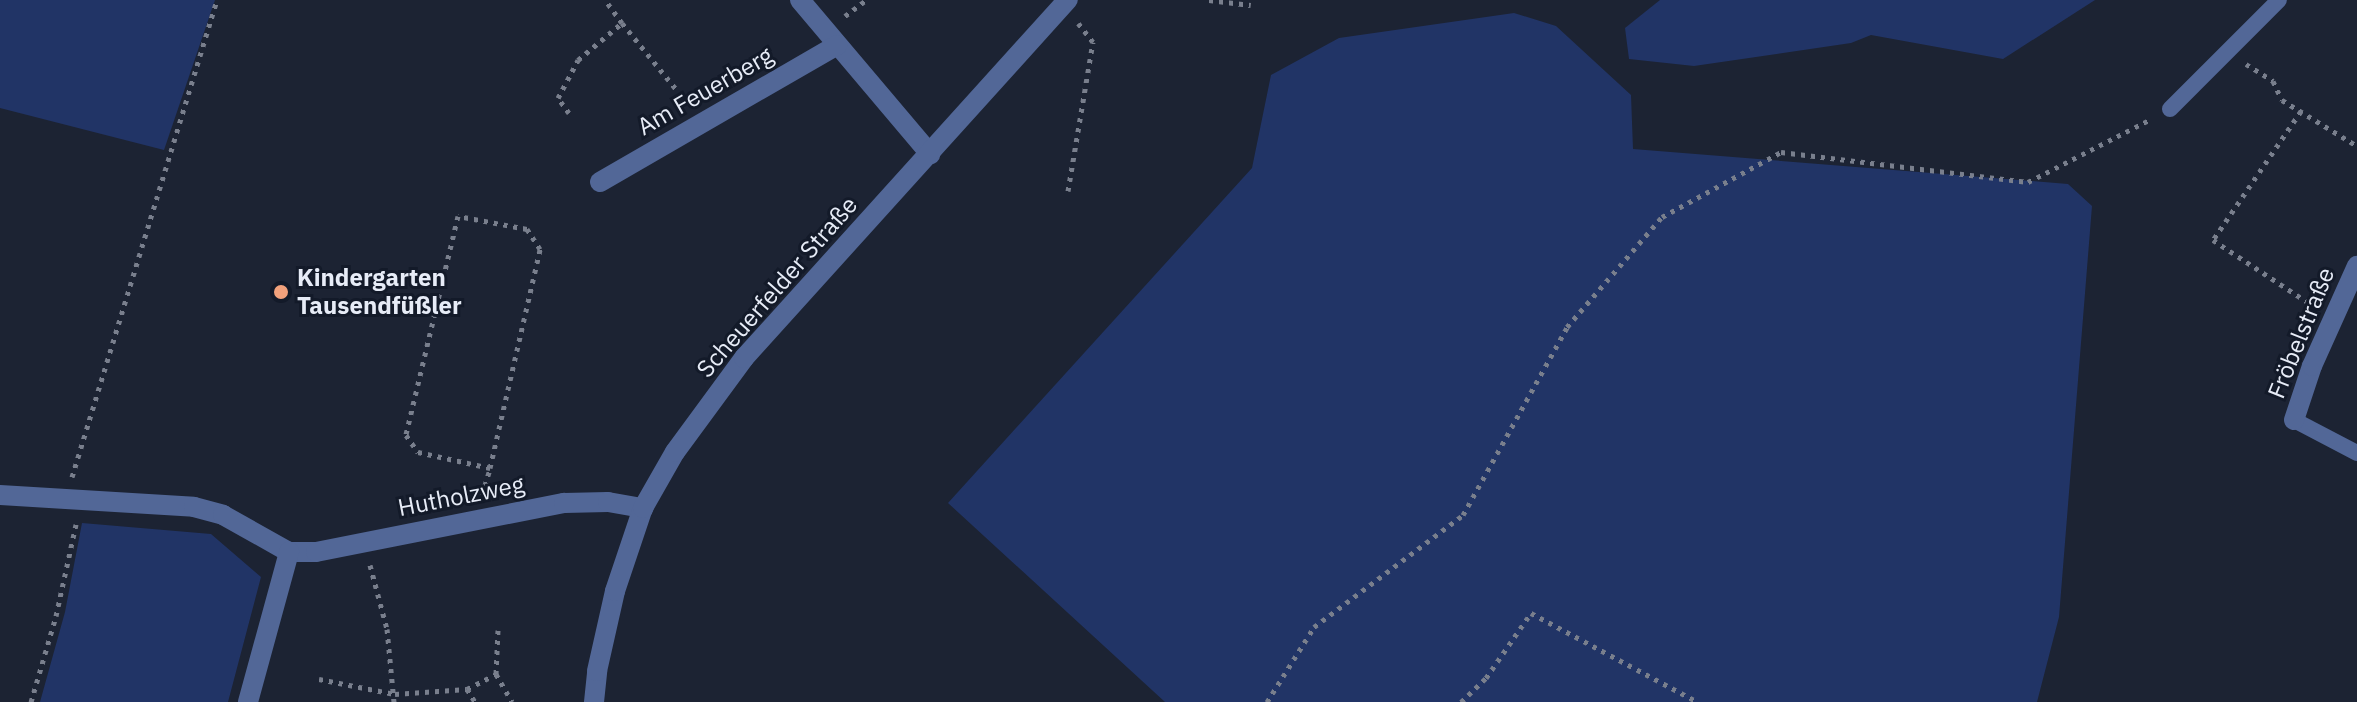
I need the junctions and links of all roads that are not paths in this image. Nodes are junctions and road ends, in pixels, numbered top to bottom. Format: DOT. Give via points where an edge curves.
graph roads {
  1 [pos="800,0"];
  2 [pos="2264,0"];
  3 [pos="2279,0"];
  4 [pos="1066,2"];
  5 [pos="2243,38"];
  6 [pos="837,45"];
  7 [pos="2170,109"];
  8 [pos="930,154"];
  9 [pos="600,182"];
  10 [pos="2357,266"];
  11 [pos="2294,420"];
  12 [pos="2357,453"];
  13 [pos="0,495"];
  14 [pos="643,508"];
  15 [pos="289,552"];
  16 [pos="248,702"];
  17 [pos="594,702"];
  1 -- 6 [label="street"];
  2 -- 5 [label="lane"];
  3 -- 5 [label="lane"];
  4 -- 8 [label="street, Scheuerfelder Straße"];
  5 -- 7 [label="lane"];
  6 -- 8 [label="street"];
  6 -- 9 [label="street, Am Feuerberg"];
  8 -- 14 [label="street, Scheuerfelder Straße" via="744,358 675,452"];
  10 -- 11 [label="street, Fröbelstraße"];
  11 -- 12 [label="lane"];
  13 -- 15 [label="street" via="194,507 223,515"];
  14 -- 15 [label="street, Hutholzweg" via="564,503 316,552"];
  14 -- 17 [label="street, Scheuerfelder Straße" via="615,591"];
  15 -- 16 [label="street"];
}
